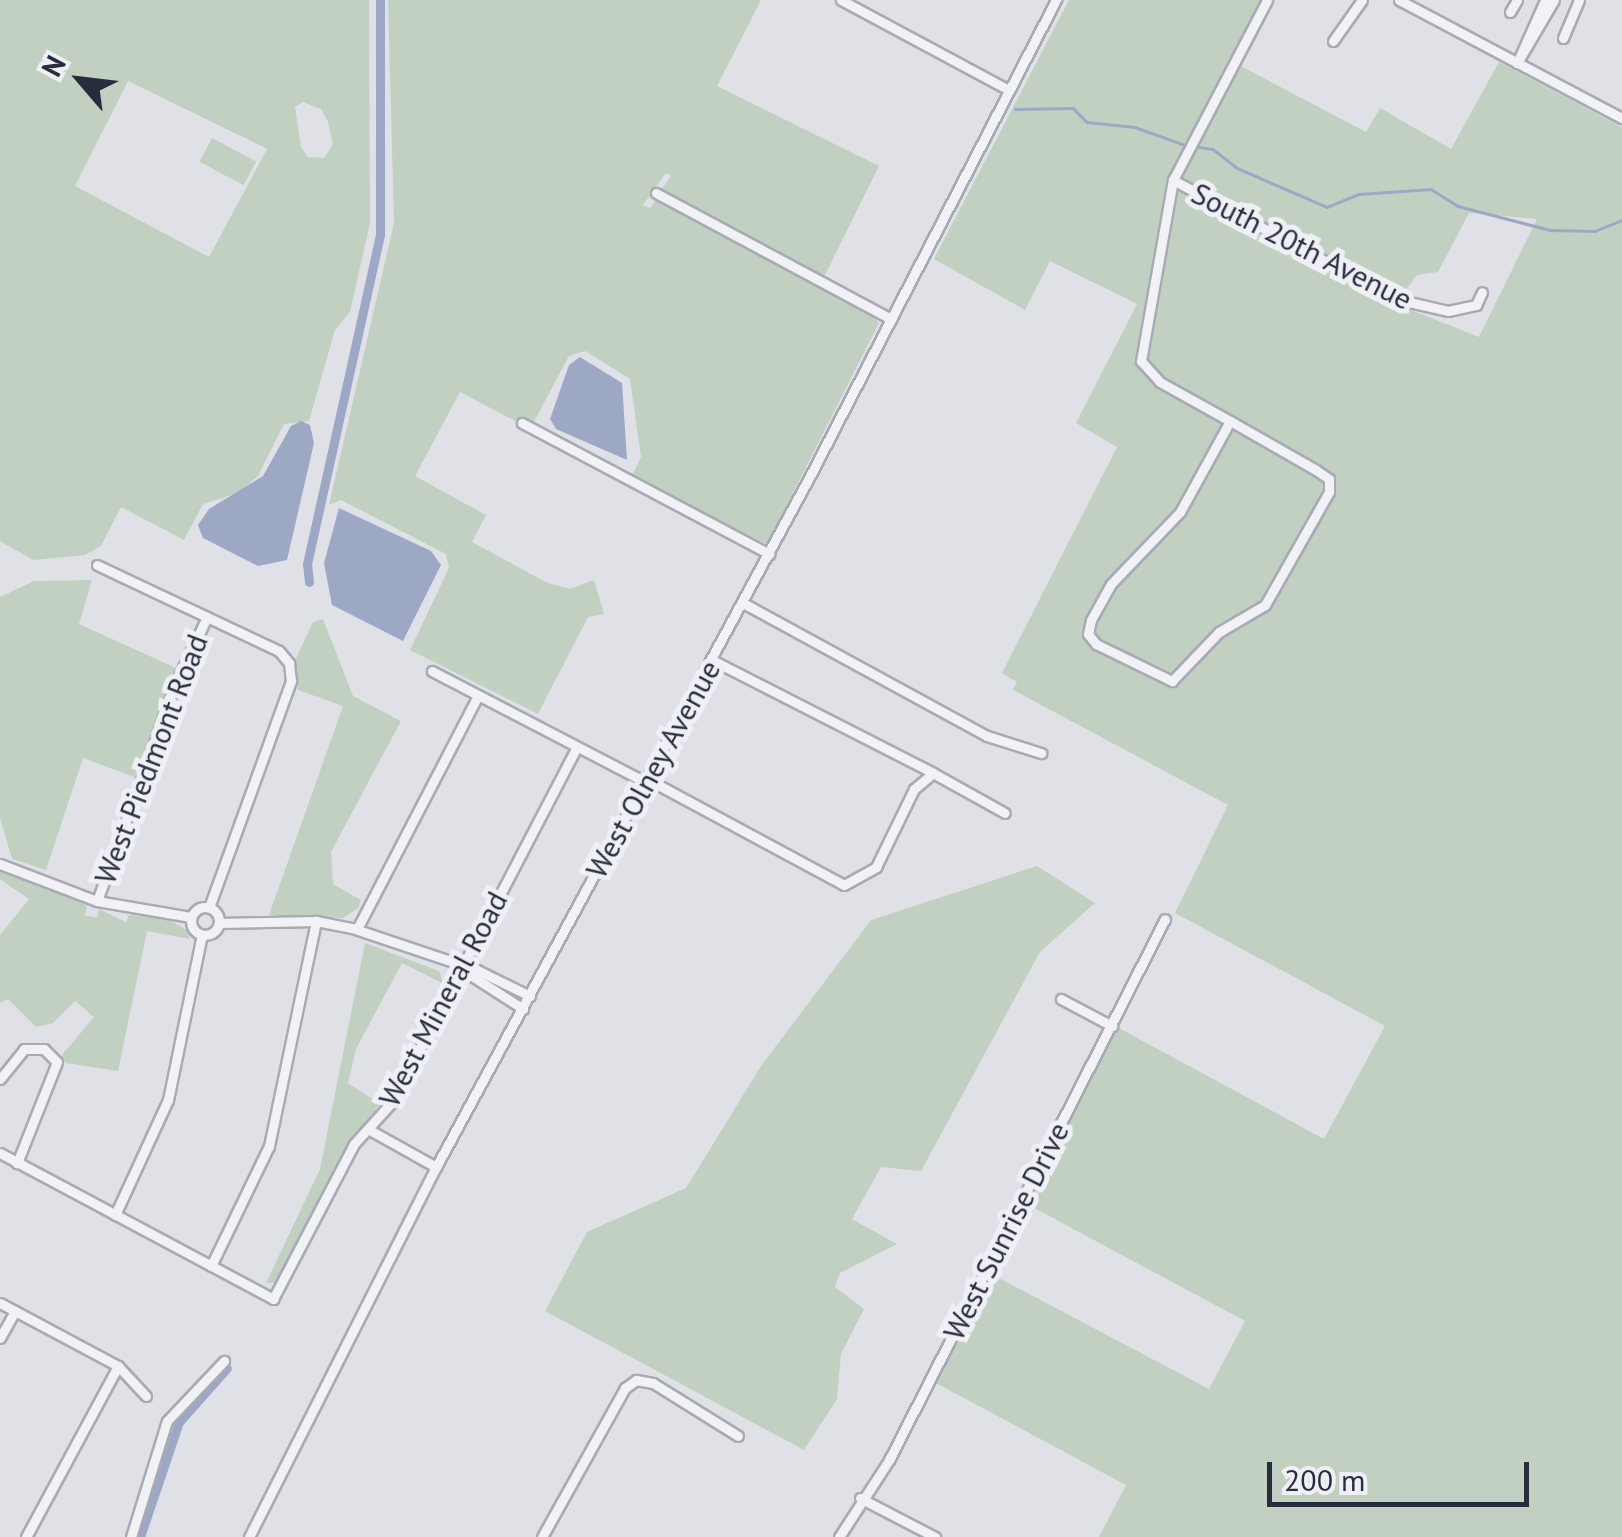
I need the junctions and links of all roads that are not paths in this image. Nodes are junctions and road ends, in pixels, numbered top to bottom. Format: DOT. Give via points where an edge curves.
graph roads {
  1 [pos="841,0"];
  2 [pos="1056,0"];
  3 [pos="1267,0"];
  4 [pos="1362,0"];
  5 [pos="1399,0"];
  6 [pos="1517,0"];
  7 [pos="1545,0"];
  8 [pos="1554,0"];
  9 [pos="1579,0"];
  10 [pos="1510,12"];
  11 [pos="1563,38"];
  12 [pos="1333,41"];
  13 [pos="1517,63"];
  14 [pos="1009,90"];
  15 [pos="1622,118"];
  16 [pos="1172,180"];
  17 [pos="656,193"];
  18 [pos="1482,292"];
  19 [pos="891,319"];
  20 [pos="1230,421"];
  21 [pos="522,423"];
  22 [pos="769,554"];
  23 [pos="97,565"];
  24 [pos="742,603"];
  25 [pos="207,617"];
  26 [pos="712,660"];
  27 [pos="432,671"];
  28 [pos="478,696"];
  29 [pos="576,747"];
  30 [pos="1040,753"];
  31 [pos="933,773"];
  32 [pos="648,781"];
  33 [pos="1004,812"];
  34 [pos="0,864"];
  35 [pos="96,901"];
  36 [pos="210,907"];
  37 [pos="192,917"];
  38 [pos="1165,919"];
  39 [pos="316,921"];
  40 [pos="219,923"];
  41 [pos="357,930"];
  42 [pos="202,935"];
  43 [pos="461,970"];
  44 [pos="494,978"];
  45 [pos="488,990"];
  46 [pos="530,996"];
  47 [pos="1060,998"];
  48 [pos="523,1008"];
  49 [pos="1112,1026"];
  50 [pos="0,1079"];
  51 [pos="368,1129"];
  52 [pos="0,1154"];
  53 [pos="17,1163"];
  54 [pos="436,1167"];
  55 [pos="115,1215"];
  56 [pos="211,1266"];
  57 [pos="0,1303"];
  58 [pos="15,1311"];
  59 [pos="0,1338"];
  60 [pos="224,1360"];
  61 [pos="118,1366"];
  62 [pos="146,1396"];
  63 [pos="738,1436"];
  64 [pos="860,1498"];
  65 [pos="26,1537"];
  66 [pos="131,1537"];
  67 [pos="249,1537"];
  68 [pos="542,1537"];
  69 [pos="839,1537"];
  70 [pos="936,1537"];
  1 -- 14 [label="street"];
  2 -- 14 [label="street, West Olney Avenue"];
  3 -- 16 [label="street"];
  4 -- 12 [label="street"];
  5 -- 13 [label="street"];
  6 -- 10 [label="street"];
  7 -- 13 [label="street"];
  8 -- 13 [label="street" via="1530,52"];
  9 -- 11 [label="street"];
  13 -- 15 [label="street"];
  14 -- 19 [label="street, West Olney Avenue"];
  16 -- 18 [label="street, South 20th Avenue" via="1396,299 1448,311 1468,309"];
  16 -- 20 [label="street" via="1141,360 1160,382"];
  17 -- 19 [label="street"];
  19 -- 22 [label="street, West Olney Avenue"];
  20 -- 20 [label="street" via="1329,479 1329,492 1265,605 1219,632 1172,682 1096,644 1088,634 1091,620 1111,584 1180,512"];
  21 -- 22 [label="street"];
  22 -- 24 [label="street, West Olney Avenue"];
  23 -- 25 [label="street"];
  24 -- 26 [label="street, West Olney Avenue"];
  24 -- 30 [label="street" via="987,736"];
  25 -- 35 [label="street, West Piedmont Road" via="176,682"];
  25 -- 36 [label="street" via="279,651 291,682"];
  26 -- 31 [label="street"];
  26 -- 32 [label="street, West Olney Avenue"];
  27 -- 28 [label="street"];
  28 -- 29 [label="street"];
  28 -- 41 [label="street"];
  29 -- 32 [label="street"];
  29 -- 43 [label="street, West Mineral Road"];
  31 -- 32 [label="street" via="914,789 876,867 844,885"];
  31 -- 33 [label="street"];
  32 -- 46 [label="street, West Olney Avenue"];
  34 -- 35 [label="street"];
  35 -- 37 [label="street"];
  36 -- 37 [label="street"];
  36 -- 40 [label="street"];
  37 -- 42 [label="street"];
  38 -- 49 [label="street, West Sunrise Drive"];
  39 -- 40 [label="street"];
  39 -- 41 [label="street"];
  39 -- 56 [label="street" via="270,1146"];
  40 -- 42 [label="street"];
  41 -- 43 [label="street"];
  42 -- 55 [label="street" via="168,1100"];
  43 -- 44 [label="street"];
  43 -- 45 [label="street"];
  43 -- 51 [label="street, West Mineral Road" via="392,1102"];
  44 -- 45 [label="street"];
  44 -- 46 [label="street"];
  45 -- 48 [label="street"];
  46 -- 48 [label="street, West Olney Avenue"];
  47 -- 49 [label="street"];
  48 -- 54 [label="street, West Olney Avenue"];
  49 -- 64 [label="street, West Sunrise Drive" via="889,1460"];
  50 -- 53 [label="street" via="18,1052 44,1049 55,1057 58,1073"];
  51 -- 54 [label="street"];
  51 -- 56 [label="street, West Mineral Road" via="273,1299"];
  52 -- 53 [label="street"];
  53 -- 55 [label="street"];
  54 -- 67 [label="street, West Olney Avenue"];
  55 -- 56 [label="street"];
  57 -- 58 [label="street"];
  58 -- 59 [label="street"];
  58 -- 61 [label="street"];
  60 -- 66 [label="street" via="166,1420"];
  61 -- 62 [label="street"];
  61 -- 65 [label="street"];
  63 -- 68 [label="street" via="636,1380 625,1388"];
  64 -- 69 [label="street, West Sunrise Drive"];
  64 -- 70 [label="street"];
}
